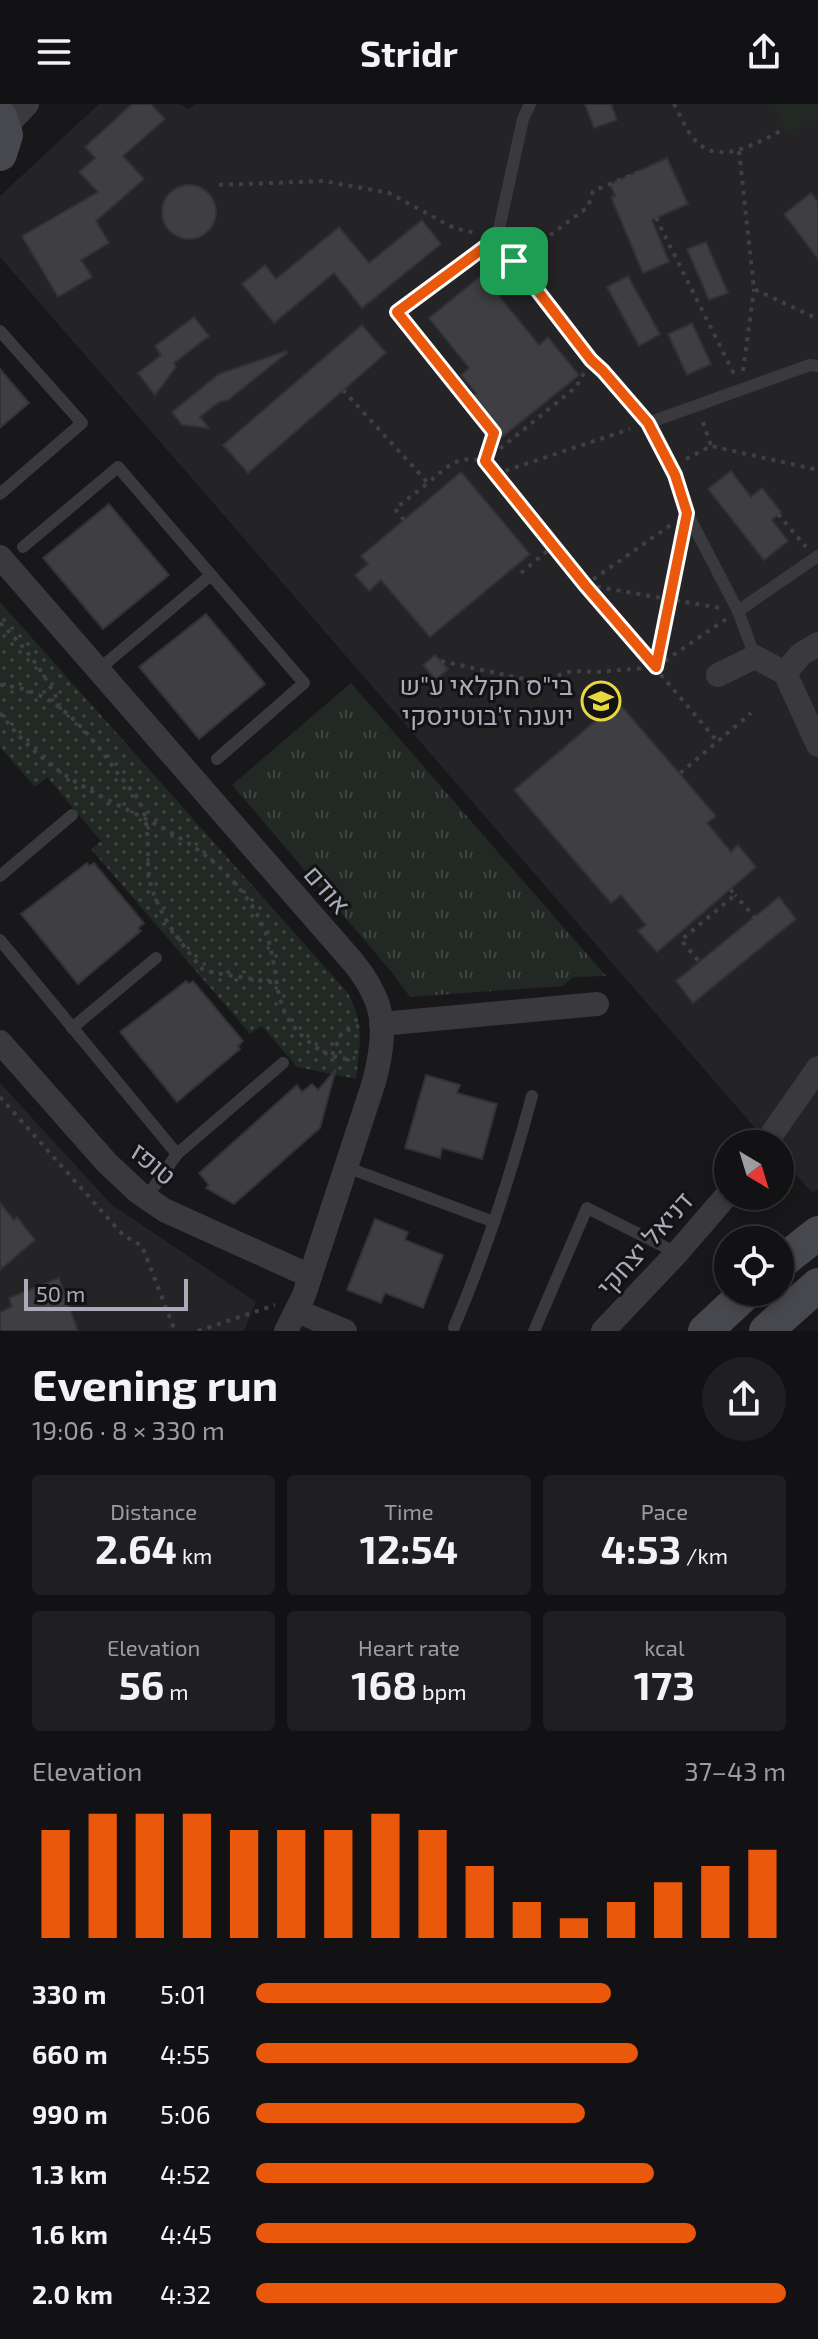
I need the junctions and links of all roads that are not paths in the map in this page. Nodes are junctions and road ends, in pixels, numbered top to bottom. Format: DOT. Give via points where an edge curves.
graph roads {
  1 [pos="27,104"];
  2 [pos="530,104"];
  3 [pos="2,134"];
  4 [pos="497,238"];
  5 [pos="397,312"];
  6 [pos="0,331"];
  7 [pos="815,364"];
  8 [pos="648,423"];
  9 [pos="0,494"];
  10 [pos="23,547"];
  11 [pos="0,557"];
  12 [pos="816,557"];
  13 [pos="211,575"];
  14 [pos="738,611"];
  15 [pos="818,644"];
  16 [pos="755,657"];
  17 [pos="98,670"];
  18 [pos="785,673"];
  19 [pos="718,675"];
  20 [pos="818,745"];
  21 [pos="217,759"];
  22 [pos="72,815"];
  23 [pos="0,876"];
  24 [pos="0,940"];
  25 [pos="156,958"];
  26 [pos="597,1004"];
  27 [pos="381,1024"];
  28 [pos="72,1028"];
  29 [pos="0,1042"];
  30 [pos="283,1063"];
  31 [pos="818,1068"];
  32 [pos="532,1096"];
  33 [pos="775,1130"];
  34 [pos="177,1154"];
  35 [pos="346,1167"];
  36 [pos="146,1198"];
  37 [pos="714,1210"];
  38 [pos="494,1222"];
  39 [pos="818,1233"];
  40 [pos="794,1252"];
  41 [pos="677,1253"];
  42 [pos="818,1285"];
  43 [pos="299,1303"];
  44 [pos="732,1306"];
  45 [pos="454,1327"];
  46 [pos="345,1331"];
  47 [pos="534,1331"];
  48 [pos="603,1331"];
  49 [pos="705,1331"];
  50 [pos="766,1331"];
  1 -- 3 [label="street"];
  2 -- 4 [label="lane"];
  4 -- 5 [label="lane"];
  4 -- 8 [label="lane" via="591,360"];
  6 -- 9 [label="lane" via="82,423"];
  7 -- 8 [label="lane"];
  8 -- 14 [label="lane"];
  10 -- 13 [label="lane" via="118,467"];
  11 -- 17 [label="street, אודם"];
  12 -- 14 [label="lane"];
  13 -- 17 [label="lane"];
  13 -- 21 [label="lane" via="304,683"];
  14 -- 16 [label="lane"];
  15 -- 18 [label="street"];
  16 -- 18 [label="street"];
  16 -- 19 [label="street"];
  17 -- 27 [label="street, אודם" via="366,979 376,994"];
  18 -- 20 [label="street"];
  22 -- 23 [label="lane"];
  24 -- 28 [label="lane"];
  25 -- 28 [label="lane"];
  26 -- 27 [label="street"];
  27 -- 35 [label="street, אודם" via="381,1053"];
  28 -- 34 [label="lane"];
  29 -- 36 [label="street, טופז" via="107,1163"];
  30 -- 34 [label="lane"];
  31 -- 33 [label="street"];
  32 -- 38 [label="lane"];
  34 -- 36 [label="lane"];
  35 -- 38 [label="lane"];
  35 -- 43 [label="street, אודם"];
  36 -- 43 [label="street, טופז"];
  37 -- 41 [label="street, דניאל יצחקי"];
  38 -- 45 [label="lane"];
  39 -- 40 [label="main road"];
  41 -- 47 [label="lane" via="587,1208"];
  41 -- 48 [label="street, דניאל יצחקי"];
  42 -- 50 [label="main road"];
  43 -- 46 [label="street"];
  44 -- 49 [label="main road"];
}
